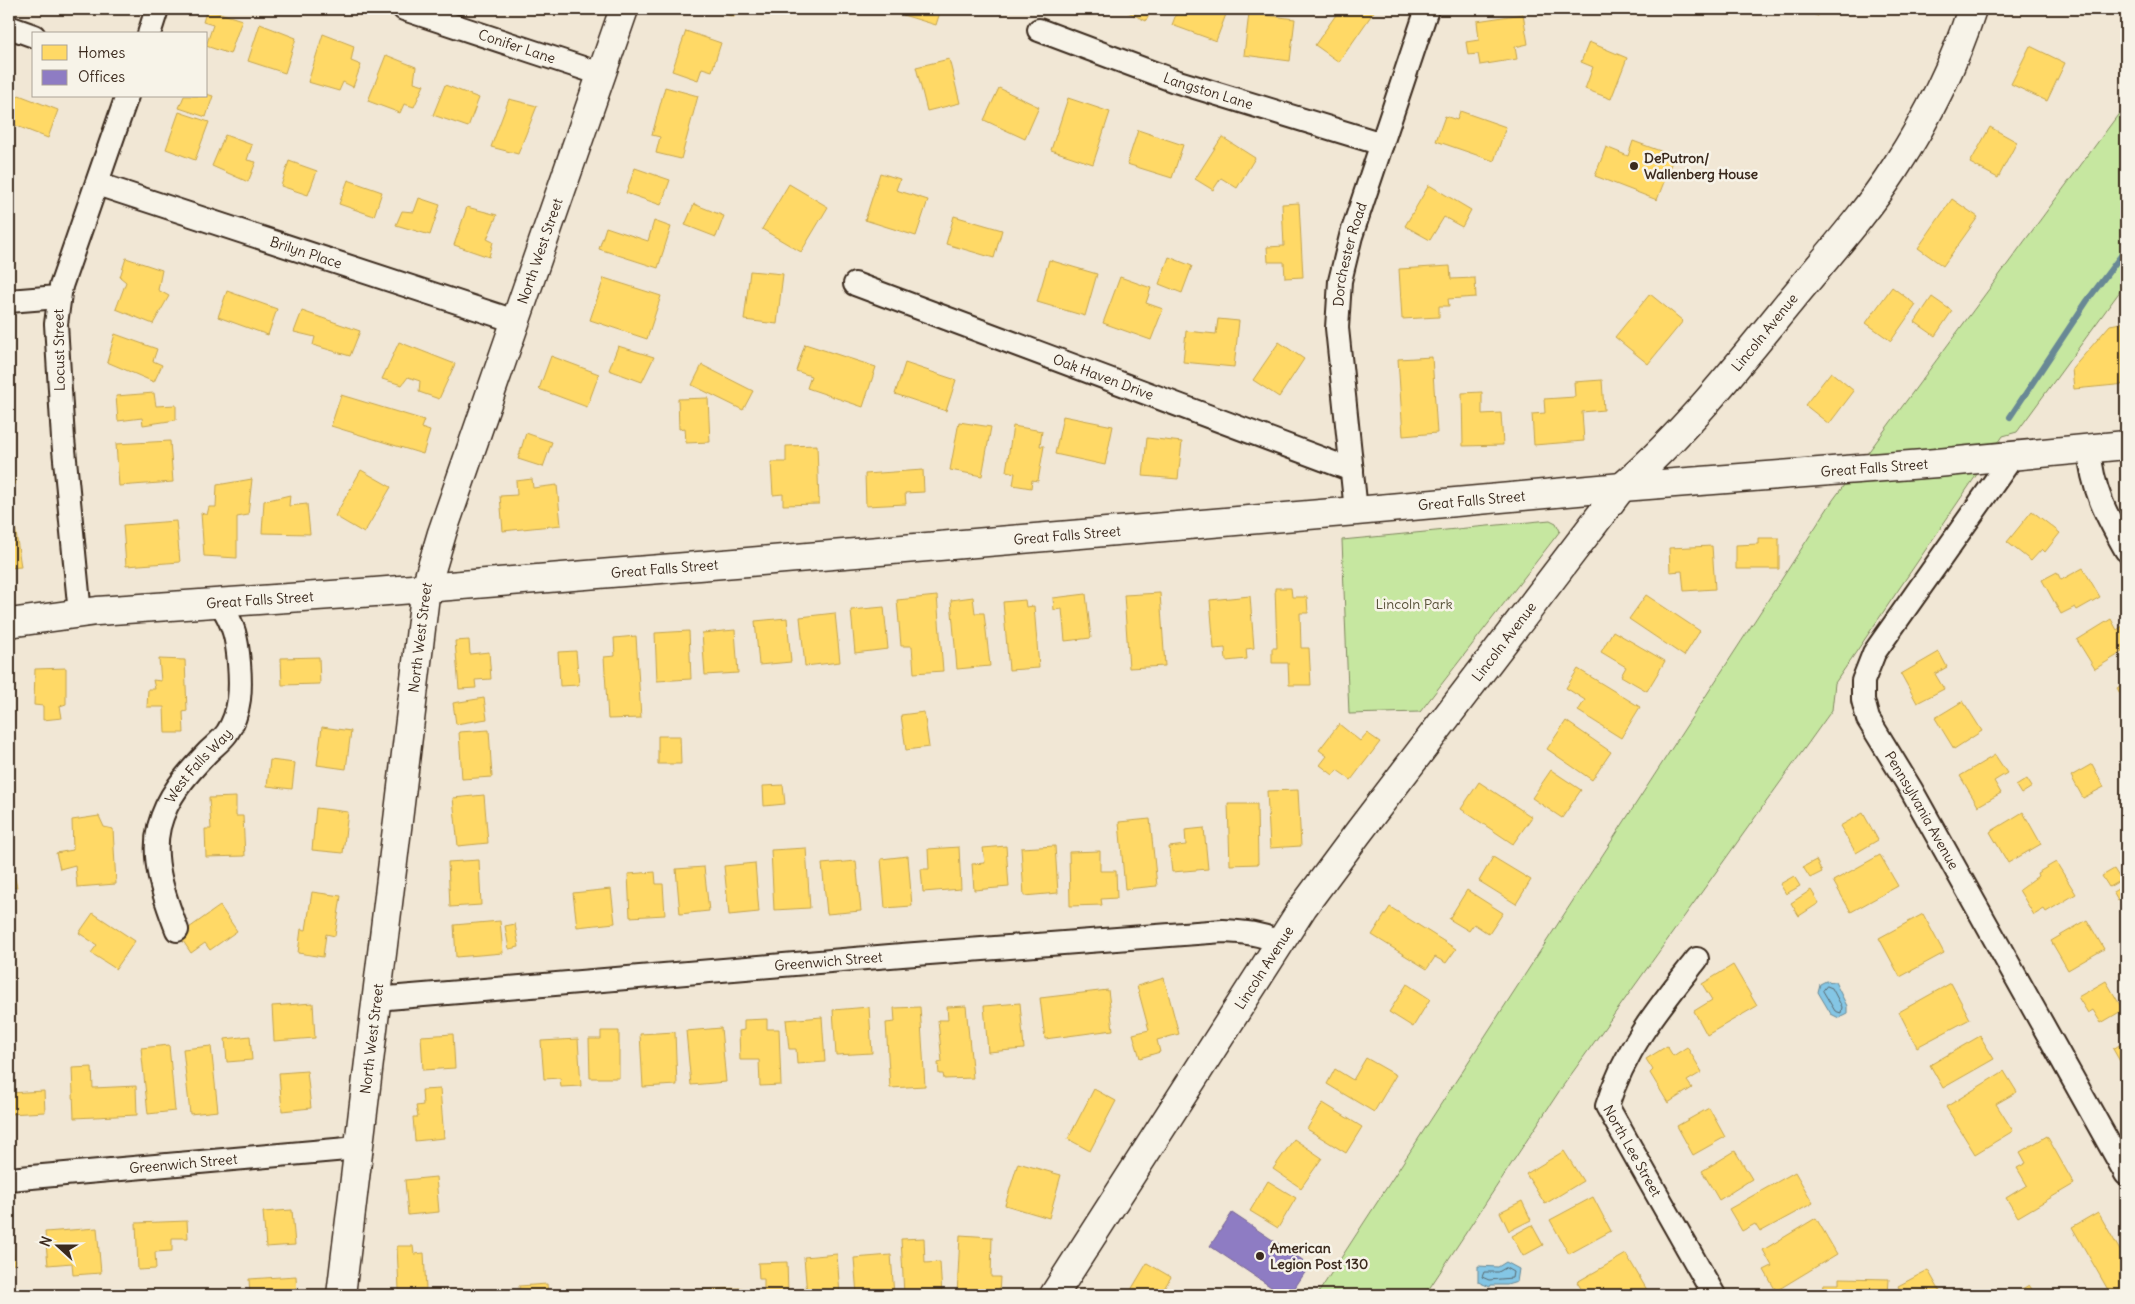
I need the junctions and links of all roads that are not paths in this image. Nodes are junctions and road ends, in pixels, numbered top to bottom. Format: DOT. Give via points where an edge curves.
graph roads {
  1 [pos="157,9"];
  2 [pos="404,9"];
  3 [pos="624,9"];
  4 [pos="1427,9"];
  5 [pos="1972,9"];
  6 [pos="9,27"];
  7 [pos="1038,30"];
  8 [pos="149,32"];
  9 [pos="32,35"];
  10 [pos="601,74"];
  11 [pos="126,98"];
  12 [pos="1382,144"];
  13 [pos="97,184"];
  14 [pos="855,284"];
  15 [pos="58,297"];
  16 [pos="9,301"];
  17 [pos="516,321"];
  18 [pos="2126,444"];
  19 [pos="2089,448"];
  20 [pos="2013,456"];
  21 [pos="1352,470"];
  22 [pos="1622,487"];
  23 [pos="1356,512"];
  24 [pos="2126,550"];
  25 [pos="426,587"];
  26 [pos="220,603"];
  27 [pos="80,614"];
  28 [pos="9,623"];
  29 [pos="177,930"];
  30 [pos="1280,943"];
  31 [pos="1697,959"];
  32 [pos="376,999"];
  33 [pos="358,1148"];
  34 [pos="2126,1174"];
  35 [pos="9,1179"];
  36 [pos="341,1295"];
  37 [pos="1054,1295"];
  38 [pos="1714,1295"];
  1 -- 8 [label="street"];
  2 -- 10 [label="street, Conifer Lane"];
  3 -- 10 [label="main road, North West Street"];
  4 -- 12 [label="street, Dorchester Road"];
  5 -- 22 [label="main road, Lincoln Avenue" via="1951,64 1925,117 1878,192 1708,401 1657,456"];
  6 -- 9 [label="street"];
  7 -- 12 [label="street, Langston Lane" via="1175,81"];
  10 -- 17 [label="main road, North West Street"];
  11 -- 13 [label="street, Locust Street"];
  12 -- 21 [label="street, Dorchester Road" via="1351,236 1340,281 1337,328"];
  13 -- 15 [label="street, Locust Street"];
  13 -- 17 [label="street, Brilyn Place"];
  14 -- 21 [label="street, Oak Haven Drive"];
  15 -- 16 [label="street"];
  15 -- 27 [label="street, Locust Street" via="56,324 63,439"];
  17 -- 25 [label="main road, North West Street"];
  18 -- 19 [label="main road, Great Falls Street"];
  19 -- 20 [label="main road, Great Falls Street"];
  19 -- 24 [label="street" via="2092,479"];
  20 -- 22 [label="main road, Great Falls Street"];
  20 -- 34 [label="street, Pennsylvania Avenue" via="1874,653 1863,681 1863,700 1868,719 1912,791"];
  21 -- 23 [label="street, Dorchester Road"];
  22 -- 23 [label="main road, Great Falls Street"];
  22 -- 30 [label="main road, Lincoln Avenue" via="1358,833"];
  23 -- 25 [label="main road, Great Falls Street"];
  25 -- 26 [label="main road, Great Falls Street"];
  25 -- 32 [label="main road, North West Street"];
  26 -- 27 [label="main road, Great Falls Street"];
  26 -- 29 [label="street, West Falls Way" via="229,616 236,637 240,698 227,733 176,788 159,828 156,854 168,908"];
  27 -- 28 [label="main road, Great Falls Street"];
  30 -- 32 [label="street, Greenwich Street" via="1267,936 1239,932 1176,934"];
  30 -- 37 [label="main road, Lincoln Avenue"];
  31 -- 38 [label="street, North Lee Street" via="1649,1020 1616,1078 1607,1106"];
  32 -- 33 [label="main road, North West Street"];
  33 -- 35 [label="street, Greenwich Street"];
  33 -- 36 [label="main road, North West Street"];
}
